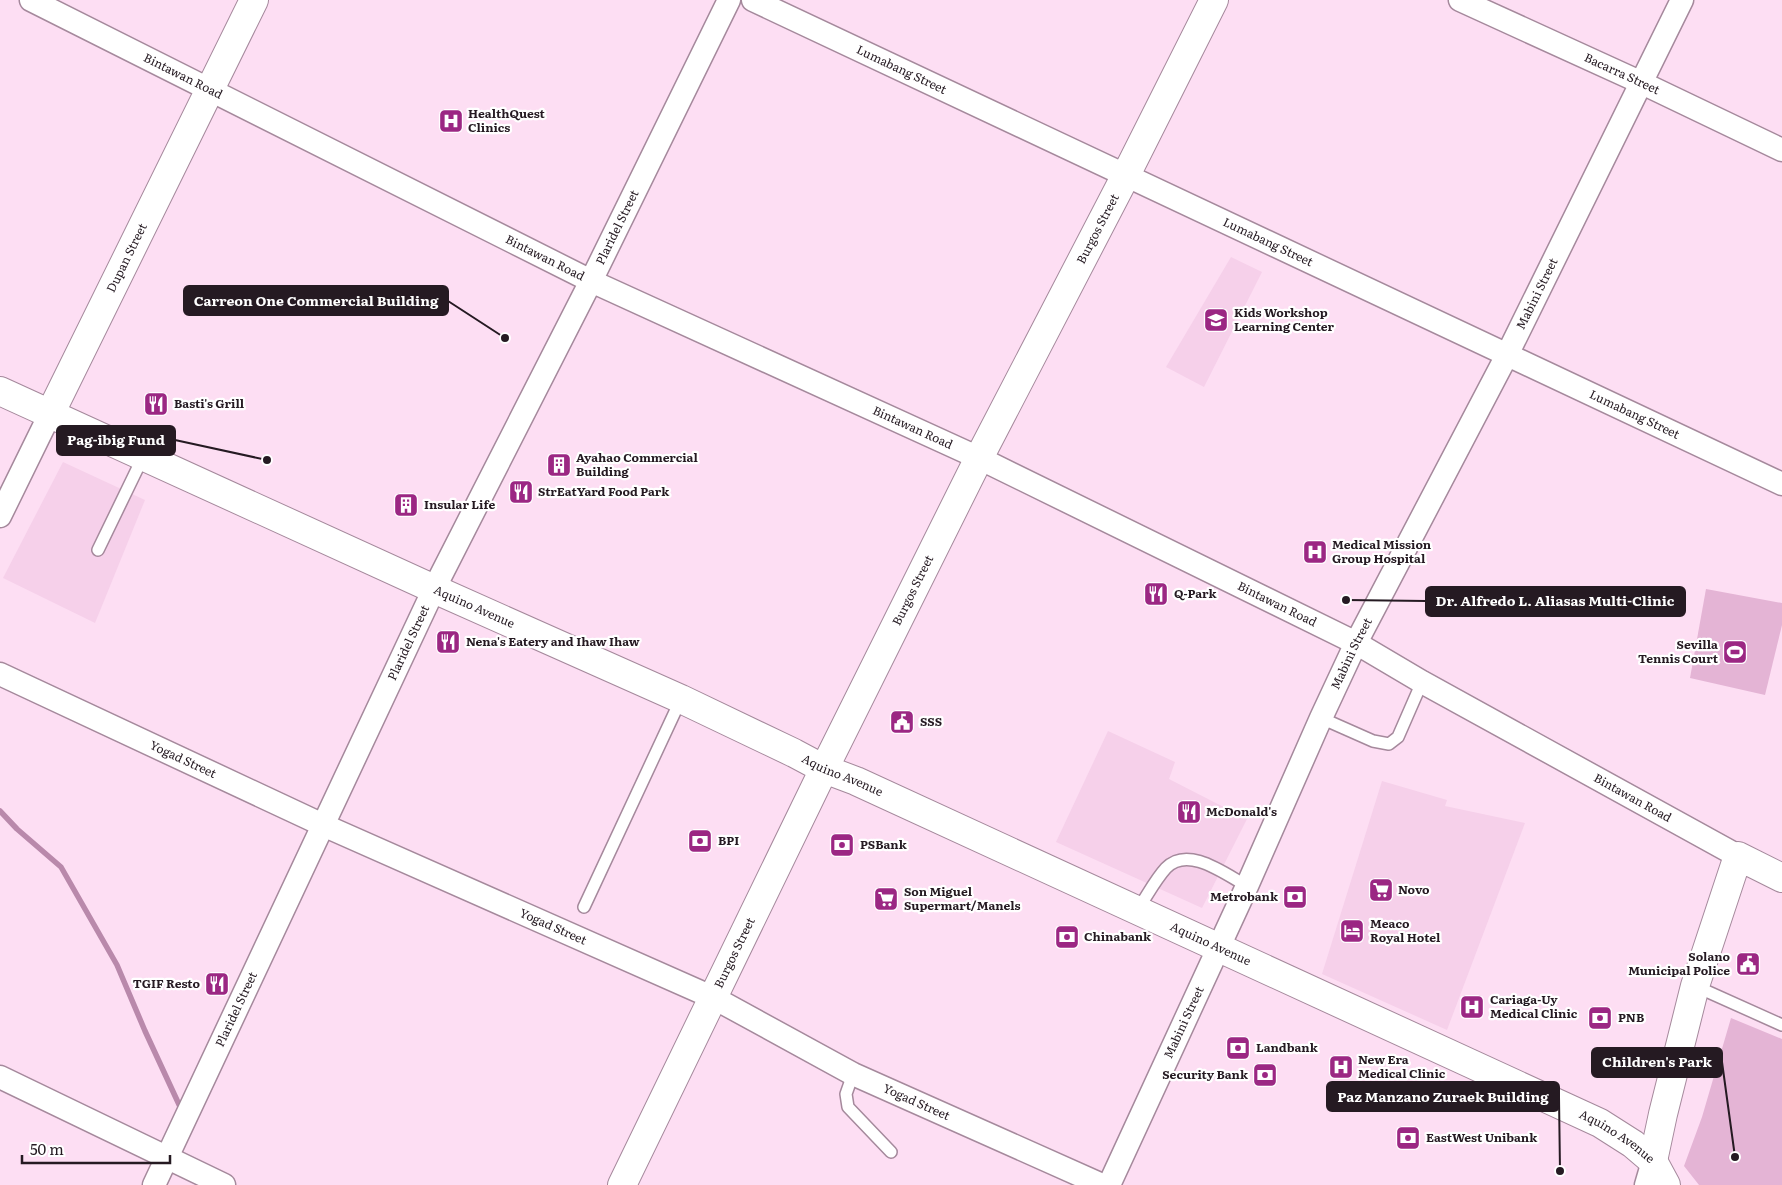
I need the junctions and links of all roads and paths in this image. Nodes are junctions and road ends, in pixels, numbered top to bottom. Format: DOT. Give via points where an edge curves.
graph roads {
  1 [pos="30,0"];
  2 [pos="254,0"];
  3 [pos="729,0"];
  4 [pos="754,0"];
  5 [pos="1214,0"];
  6 [pos="1460,0"];
  7 [pos="1682,0"];
  8 [pos="1642,83"];
  9 [pos="210,90"];
  10 [pos="1782,150"];
  11 [pos="1126,175"];
  12 [pos="591,281"];
  13 [pos="1507,354"];
  14 [pos="0,391"];
  15 [pos="50,414"];
  16 [pos="143,457"];
  17 [pos="979,458"];
  18 [pos="1782,484"];
  19 [pos="0,516"];
  20 [pos="98,550"];
  21 [pos="434,589"];
  22 [pos="1356,643"];
  23 [pos="0,674"];
  24 [pos="1422,682"];
  25 [pos="680,699"];
  26 [pos="1321,718"];
  27 [pos="824,769"];
  28 [pos="324,825"];
  29 [pos="1738,856"];
  30 [pos="1782,878"];
  31 [pos="1247,886"];
  32 [pos="584,907"];
  33 [pos="1138,910"];
  34 [pos="1218,947"];
  35 [pos="1696,986"];
  36 [pos="714,998"];
  37 [pos="1782,1025"];
  38 [pos="853,1074"];
  39 [pos="0,1077"];
  40 [pos="890,1152"];
  41 [pos="168,1157"];
  42 [pos="1649,1173"];
  43 [pos="154,1185"];
  44 [pos="224,1185"];
  45 [pos="622,1185"];
  46 [pos="1102,1185"];
  47 [pos="1108,1185"];
  48 [pos="1666,1185"];
  1 -- 9 [label="street, Bintawan Road"];
  2 -- 9 [label="main road, Dupan Street"];
  3 -- 12 [label="street, Plaridel Street"];
  4 -- 11 [label="street, Lumabang Street"];
  5 -- 11 [label="main road, Burgos Street"];
  6 -- 8 [label="street, Bacarra Street"];
  7 -- 8 [label="street, Mabini Street"];
  8 -- 10 [label="street, Bacarra Street"];
  8 -- 13 [label="street, Mabini Street"];
  9 -- 12 [label="street, Bintawan Road"];
  9 -- 15 [label="main road, Dupan Street"];
  11 -- 13 [label="street, Lumabang Street"];
  11 -- 17 [label="main road, Burgos Street"];
  12 -- 17 [label="street, Bintawan Road"];
  12 -- 21 [label="street, Plaridel Street"];
  13 -- 18 [label="street, Lumabang Street"];
  13 -- 22 [label="street, Mabini Street"];
  14 -- 15 [label="main road, Aquino Avenue"];
  15 -- 16 [label="main road, Aquino Avenue"];
  15 -- 19 [label="street, Dupan Street"];
  16 -- 20 [label="lane"];
  16 -- 21 [label="main road, Aquino Avenue"];
  17 -- 22 [label="street, Bintawan Road"];
  17 -- 27 [label="main road, Burgos Street"];
  21 -- 25 [label="main road, Aquino Avenue"];
  21 -- 28 [label="street, Plaridel Street"];
  22 -- 24 [label="street, Bintawan Road"];
  22 -- 26 [label="street, Mabini Street"];
  23 -- 28 [label="street, Yogad Street"];
  24 -- 26 [label="lane" via="1398,737 1389,744 1373,741"];
  24 -- 29 [label="street, Bintawan Road"];
  25 -- 27 [label="main road, Aquino Avenue"];
  25 -- 32 [label="lane"];
  26 -- 31 [label="street, Mabini Street"];
  27 -- 33 [label="main road, Aquino Avenue"];
  27 -- 36 [label="main road, Burgos Street"];
  28 -- 36 [label="street, Yogad Street"];
  28 -- 41 [label="street, Plaridel Street"];
  29 -- 30 [label="main road, Bintawan Road"];
  29 -- 35 [label="main road"];
  31 -- 33 [label="lane" via="1197,860 1180,860 1166,868"];
  31 -- 34 [label="street, Mabini Street"];
  33 -- 34 [label="main road, Aquino Avenue"];
  34 -- 42 [label="main road, Aquino Avenue" via="1600,1123 1633,1144"];
  34 -- 47 [label="street, Mabini Street"];
  35 -- 37 [label="lane"];
  35 -- 42 [label="main road"];
  36 -- 38 [label="street, Yogad Street"];
  36 -- 45 [label="main road, Burgos Street"];
  38 -- 40 [label="lane" via="846,1094 848,1107"];
  38 -- 46 [label="street, Yogad Street"];
  39 -- 41 [label="street"];
  41 -- 43 [label="street, Plaridel Street"];
  41 -- 44 [label="street"];
  42 -- 48 [label="main road, Aquino Avenue"];
}
